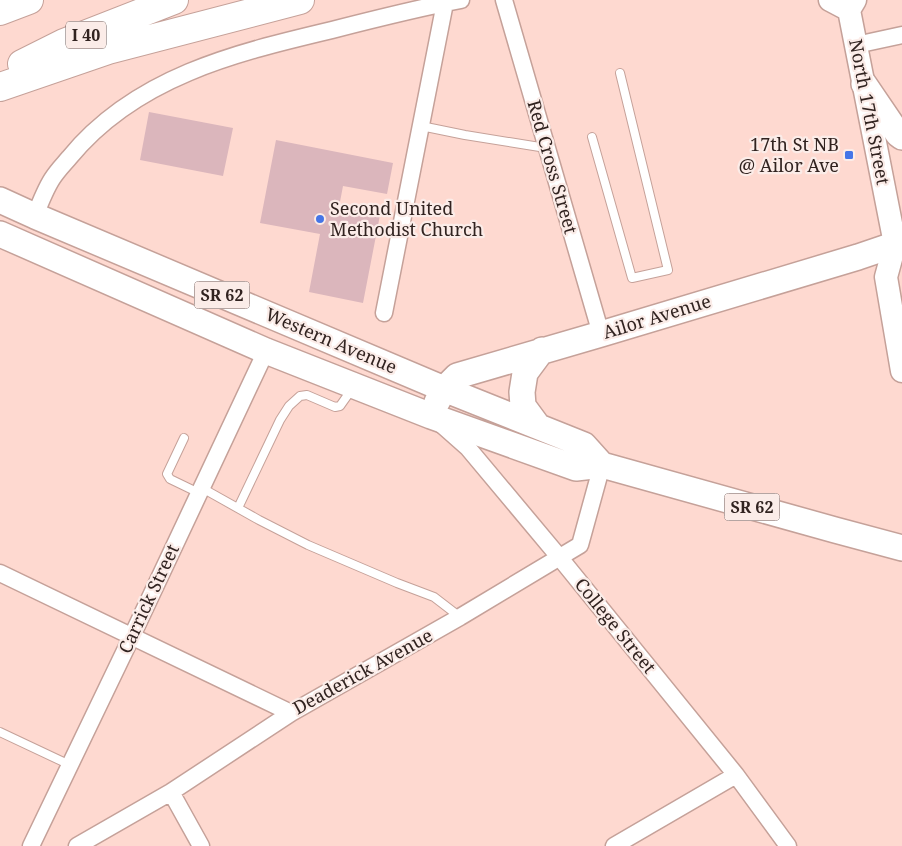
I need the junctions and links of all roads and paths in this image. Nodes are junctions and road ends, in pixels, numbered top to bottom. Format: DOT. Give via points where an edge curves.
graph roads {
  1 [pos="29,0"];
  2 [pos="174,0"];
  3 [pos="300,0"];
  4 [pos="461,0"];
  5 [pos="504,0"];
  6 [pos="445,3"];
  7 [pos="844,3"];
  8 [pos="0,10"];
  9 [pos="902,35"];
  10 [pos="856,45"];
  11 [pos="620,73"];
  12 [pos="0,74"];
  13 [pos="864,84"];
  14 [pos="0,87"];
  15 [pos="421,126"];
  16 [pos="592,137"];
  17 [pos="902,137"];
  18 [pos="546,148"];
  19 [pos="0,200"];
  20 [pos="35,216"];
  21 [pos="0,234"];
  22 [pos="900,246"];
  23 [pos="384,313"];
  24 [pos="601,334"];
  25 [pos="542,350"];
  26 [pos="266,351"];
  27 [pos="902,371"];
  28 [pos="355,385"];
  29 [pos="444,389"];
  30 [pos="431,416"];
  31 [pos="537,425"];
  32 [pos="184,438"];
  33 [pos="602,465"];
  34 [pos="200,491"];
  35 [pos="238,508"];
  36 [pos="902,548"];
  37 [pos="560,558"];
  38 [pos="0,573"];
  39 [pos="460,618"];
  40 [pos="132,636"];
  41 [pos="291,713"];
  42 [pos="0,732"];
  43 [pos="70,764"];
  44 [pos="736,775"];
  45 [pos="171,792"];
  46 [pos="30,846"];
  47 [pos="78,846"];
  48 [pos="201,846"];
  49 [pos="614,846"];
  50 [pos="788,846"];
  1 -- 8 [label="highway"];
  2 -- 12 [label="highway, I 40" via="64,43"];
  3 -- 14 [label="highway" via="108,50"];
  4 -- 6 [label="street"];
  5 -- 18 [label="street, Red Cross Street"];
  6 -- 15 [label="street"];
  6 -- 20 [label="street" via="273,44 196,68 156,87 124,106 80,144 53,177"];
  7 -- 10 [label="main road, North 17th Street"];
  9 -- 10 [label="street"];
  10 -- 13 [label="main road, North 17th Street"];
  11 -- 16 [label="lane" via="668,270 632,278"];
  13 -- 17 [label="main road"];
  13 -- 22 [label="main road, North 17th Street"];
  15 -- 18 [label="lane"];
  15 -- 23 [label="street"];
  18 -- 24 [label="street, Red Cross Street"];
  19 -- 20 [label="main road, Western Avenue / SR 62"];
  20 -- 29 [label="main road, Western Avenue / SR 62"];
  21 -- 26 [label="main road, Western Avenue / SR 62"];
  22 -- 24 [label="main road, Ailor Avenue"];
  22 -- 27 [label="main road, North 17th Street" via="886,277"];
  24 -- 25 [label="main road, Ailor Avenue"];
  25 -- 29 [label="main road, Ailor Avenue" via="457,376"];
  25 -- 31 [label="main road" via="525,374 522,392 524,406"];
  26 -- 28 [label="main road, Western Avenue / SR 62"];
  26 -- 34 [label="street, Carrick Street"];
  28 -- 30 [label="main road, Western Avenue / SR 62"];
  28 -- 35 [label="lane" via="340,406 335,407 307,395 300,396 289,406"];
  29 -- 30 [label="main road, Ailor Avenue"];
  29 -- 31 [label="main road, Western Avenue / SR 62"];
  30 -- 33 [label="main road, Western Avenue / SR 62" via="576,468"];
  30 -- 37 [label="street, College Street" via="465,444"];
  31 -- 33 [label="main road, Western Avenue / SR 62" via="584,445"];
  32 -- 34 [label="lane" via="168,474 170,479"];
  33 -- 36 [label="main road, Western Avenue / SR 62"];
  33 -- 37 [label="street, Deaderick Avenue" via="580,545"];
  34 -- 35 [label="lane"];
  34 -- 40 [label="street, Carrick Street"];
  35 -- 39 [label="lane" via="308,545 434,597"];
  37 -- 39 [label="street, Deaderick Avenue"];
  37 -- 44 [label="street, College Street"];
  38 -- 40 [label="street"];
  39 -- 41 [label="street, Deaderick Avenue"];
  40 -- 41 [label="street"];
  40 -- 43 [label="street, Carrick Street"];
  41 -- 45 [label="street, Deaderick Avenue"];
  42 -- 43 [label="lane"];
  43 -- 46 [label="street, Carrick Street"];
  44 -- 49 [label="street"];
  44 -- 50 [label="street, College Street"];
  45 -- 47 [label="street, Deaderick Avenue"];
  45 -- 48 [label="street"];
}
